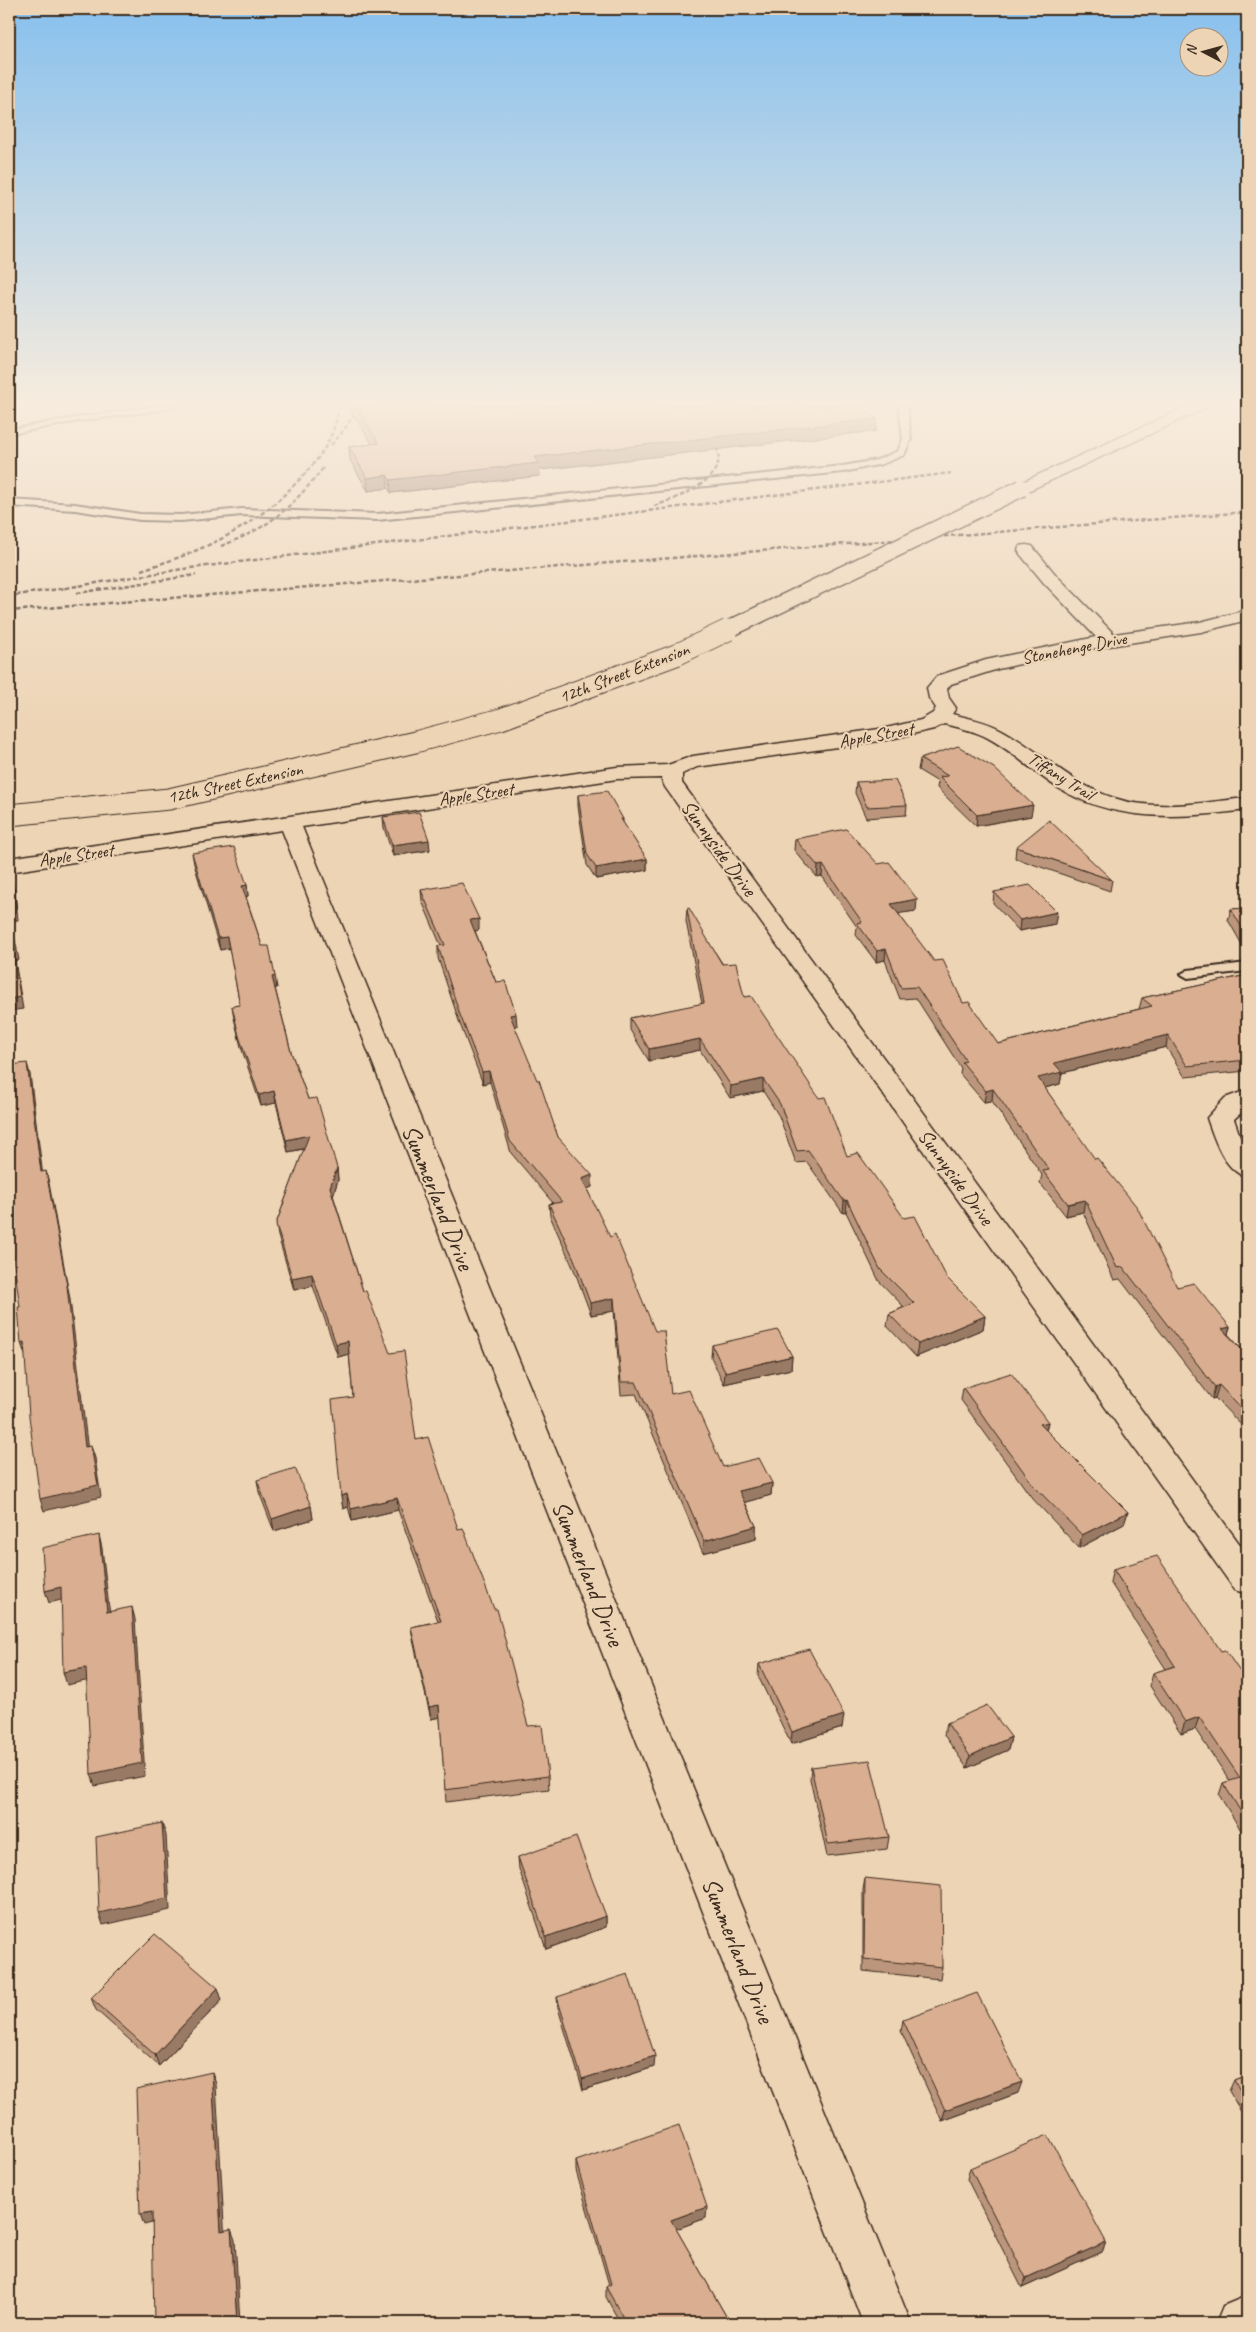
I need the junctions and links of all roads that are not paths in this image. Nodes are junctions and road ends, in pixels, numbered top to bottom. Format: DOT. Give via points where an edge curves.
graph roads {
  1 [pos="126,515"];
  2 [pos="209,515"];
  3 [pos="318,515"];
  4 [pos="398,515"];
  5 [pos="966,515"];
  6 [pos="1026,550"];
  7 [pos="1247,615"];
  8 [pos="1109,639"];
  9 [pos="941,718"];
  10 [pos="671,771"];
  11 [pos="1247,804"];
  12 [pos="9,814"];
  13 [pos="290,823"];
  14 [pos="9,864"];
  15 [pos="1247,966"];
  16 [pos="1188,974"];
  17 [pos="1247,1098"];
  18 [pos="1247,1168"];
  19 [pos="1247,1580"];
  20 [pos="1247,2320"];
  21 [pos="888,2323"];
  22 [pos="1240,2323"];
  1 -- 2 [label="lane" via="173,518"];
  3 -- 4 [label="lane"];
  5 -- 12 [label="street, 12th Street Extension, bridge" via="676,655 501,719 169,798"];
  6 -- 8 [label="street"];
  7 -- 8 [label="street, Stonehenge Drive" via="1201,626"];
  8 -- 9 [label="street, Stonehenge Drive" via="993,664 944,680 937,688 946,708"];
  9 -- 10 [label="street, Apple Street" via="927,725 886,734 693,762"];
  9 -- 11 [label="street, Tiffany Trail" via="994,733 1086,795 1112,805 1160,813"];
  10 -- 13 [label="street, Apple Street" via="616,773"];
  10 -- 19 [label="street, Sunnyside Drive" via="672,783"];
  13 -- 14 [label="street, Apple Street"];
  13 -- 21 [label="street, Summerland Drive"];
  15 -- 16 [label="lane"];
  17 -- 18 [label="street" via="1234,1104 1220,1118 1229,1143"];
  20 -- 22 [label="street"];
}
